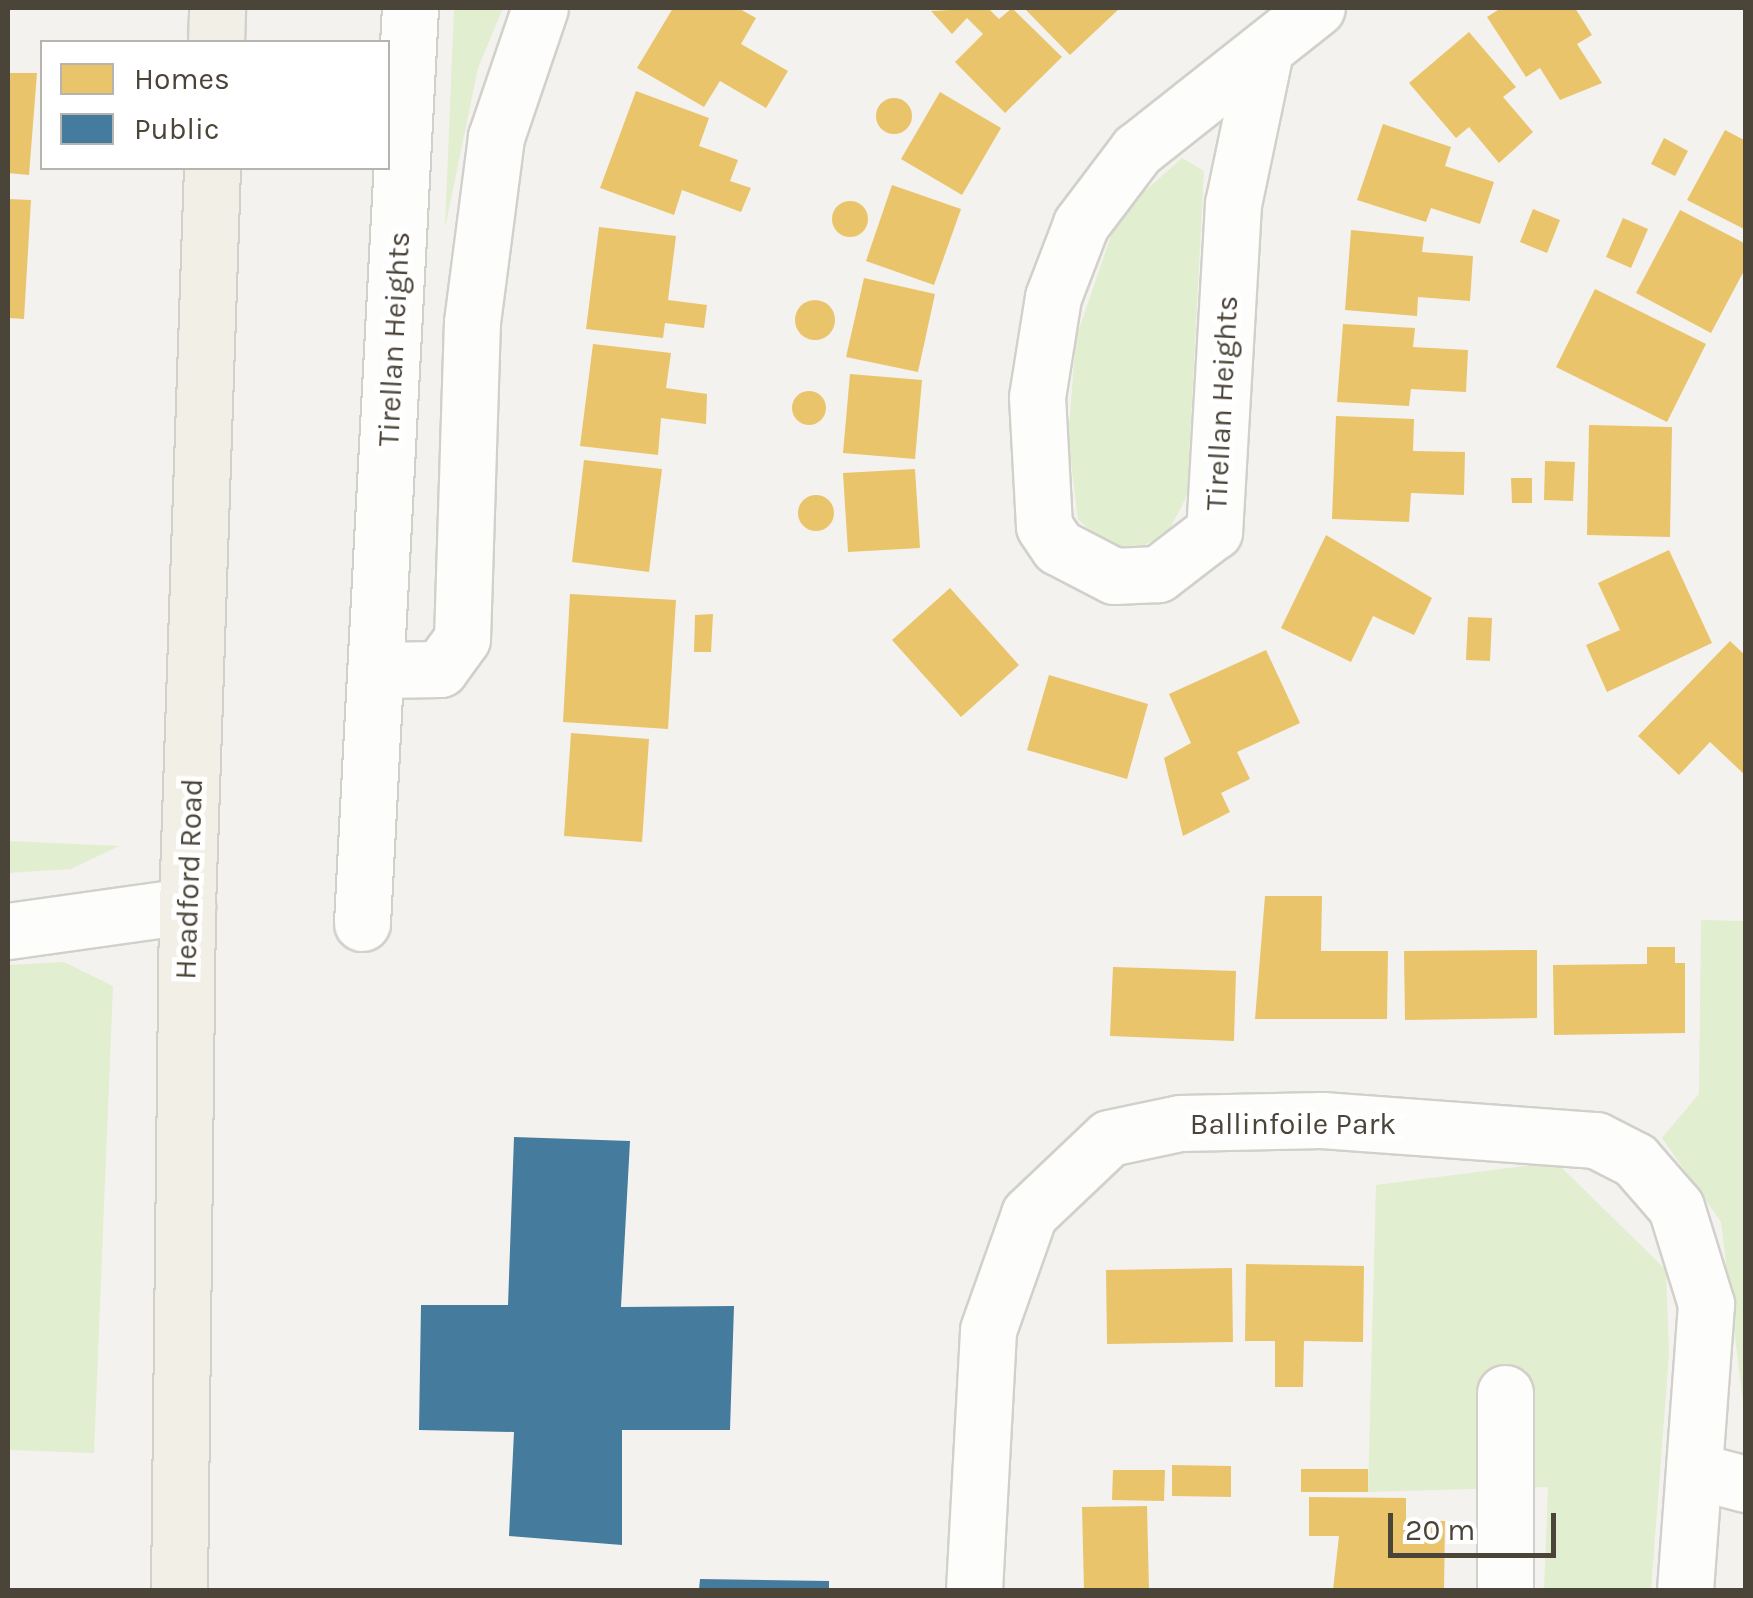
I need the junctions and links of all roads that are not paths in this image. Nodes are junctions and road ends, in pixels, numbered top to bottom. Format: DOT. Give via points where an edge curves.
graph roads {
  1 [pos="217,8"];
  2 [pos="410,8"];
  3 [pos="540,8"];
  4 [pos="1316,8"];
  5 [pos="216,40"];
  6 [pos="1265,51"];
  7 [pos="212,170"];
  8 [pos="377,670"];
  9 [pos="187,906"];
  10 [pos="362,923"];
  11 [pos="8,931"];
  12 [pos="1506,1393"];
  13 [pos="1723,1478"];
  14 [pos="179,1590"];
  15 [pos="974,1590"];
  16 [pos="1506,1590"];
  17 [pos="1685,1590"];
  1 -- 5 [label="main road"];
  2 -- 8 [label="street, Tirellan Heights"];
  3 -- 8 [label="street" via="496,137 472,322 462,639 440,669"];
  4 -- 6 [label="street, Tirellan Heights"];
  6 -- 6 [label="street, Tirellan Heights" via="1233,204 1214,531 1158,574 1114,576 1058,547 1044,526 1037,397 1053,297 1081,224 1137,150"];
  7 -- 9 [label="main road, Headford Road"];
  8 -- 10 [label="street, Tirellan Heights"];
  9 -- 11 [label="street"];
  9 -- 14 [label="main road, Headford Road"];
  12 -- 16 [label="street"];
  13 -- 15 [label="street, Ballinfoile Park" via="1696,1251 1676,1207 1634,1160 1554,1131 1180,1123 1109,1138 1050,1188 1014,1242 988,1330"];
  13 -- 17 [label="street, Ballinfoile Park"];
}
